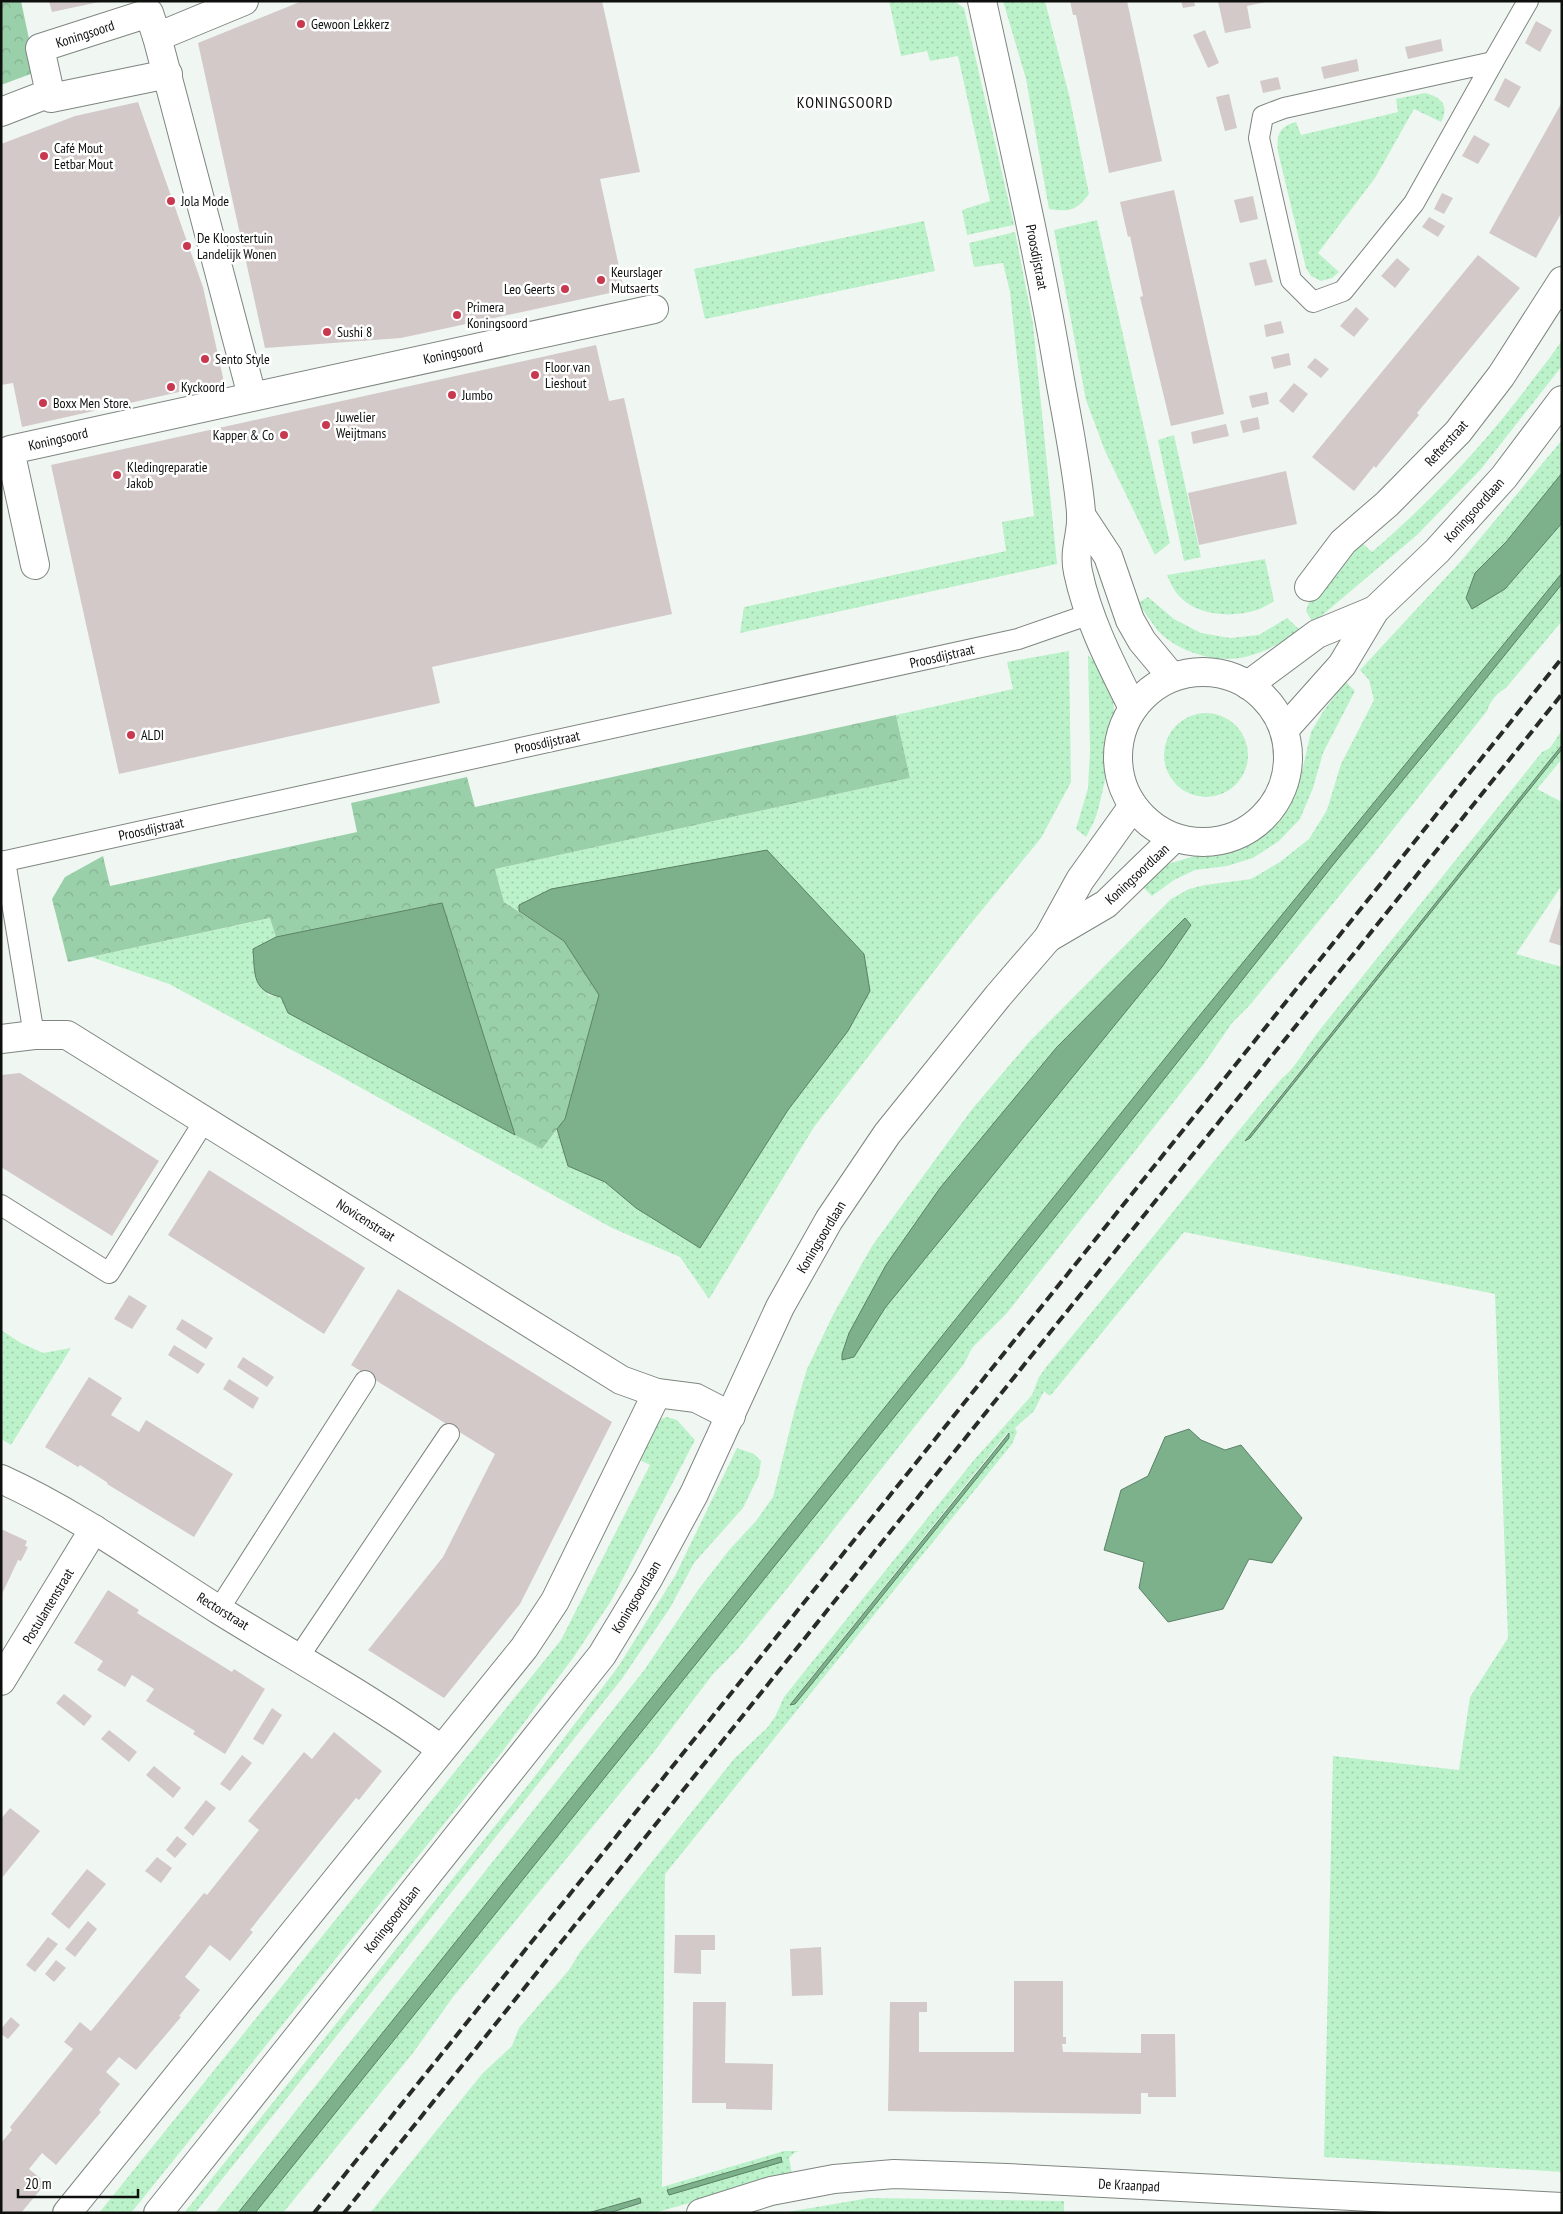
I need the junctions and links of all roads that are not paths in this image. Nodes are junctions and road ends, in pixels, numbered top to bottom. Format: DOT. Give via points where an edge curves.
graph roads {
  1 [pos="244,1"];
  2 [pos="982,1"];
  3 [pos="1528,1"];
  4 [pos="157,37"];
  5 [pos="1493,62"];
  6 [pos="168,74"];
  7 [pos="50,93"];
  8 [pos="1,112"];
  9 [pos="1562,281"];
  10 [pos="654,309"];
  11 [pos="252,396"];
  12 [pos="1562,400"];
  13 [pos="6,446"];
  14 [pos="1081,515"];
  15 [pos="35,565"];
  16 [pos="1309,587"];
  17 [pos="1375,610"];
  18 [pos="1090,614"];
  19 [pos="1172,677"];
  20 [pos="1248,685"];
  21 [pos="1133,708"];
  22 [pos="1284,730"];
  23 [pos="1133,806"];
  24 [pos="1174,838"];
  25 [pos="3,861"];
  26 [pos="1048,938"];
  27 [pos="34,1035"];
  28 [pos="1,1039"];
  29 [pos="205,1120"];
  30 [pos="1,1205"];
  31 [pos="365,1381"];
  32 [pos="657,1393"];
  33 [pos="731,1416"];
  34 [pos="449,1434"];
  35 [pos="1,1478"];
  36 [pos="94,1529"];
  37 [pos="219,1609"];
  38 [pos="298,1658"];
  39 [pos="1,1681"];
  40 [pos="441,1749"];
  41 [pos="1562,2208"];
  42 [pos="66,2213"];
  43 [pos="158,2213"];
  44 [pos="701,2213"];
  1 -- 4 [label="street"];
  2 -- 14 [label="street, Proosdijstraat" via="1033,236 1059,372"];
  3 -- 5 [label="lane"];
  4 -- 6 [label="street, Koningsoord"];
  4 -- 7 [label="street, Koningsoord" via="149,13 40,48"];
  5 -- 5 [label="lane" via="1414,203 1343,291 1313,302 1291,280 1259,138 1263,116 1284,108"];
  6 -- 7 [label="street" via="51,98"];
  6 -- 11 [label="street, Koningsoord"];
  7 -- 8 [label="street"];
  9 -- 16 [label="street, Refterstraat" via="1501,376 1458,432 1344,542"];
  10 -- 11 [label="street, Koningsoord"];
  11 -- 13 [label="street, Koningsoord"];
  12 -- 17 [label="street, Koningsoordlaan" via="1504,477 1437,551"];
  13 -- 15 [label="street, Koningsoord"];
  14 -- 18 [label="street, Proosdijstraat" via="1075,552"];
  14 -- 19 [label="street, Proosdijstraat" via="1108,556 1130,620 1142,641"];
  17 -- 20 [label="street, Koningsoordlaan" via="1317,634"];
  17 -- 22 [label="street, Koningsoordlaan" via="1342,665"];
  18 -- 21 [label="street, Proosdijstraat"];
  18 -- 25 [label="lane, Proosdijstraat" via="1018,639"];
  19 -- 20 [label="street" via="1211,672 1230,676"];
  19 -- 21 [label="street" via="1151,690"];
  20 -- 22 [label="street" via="1270,704"];
  21 -- 23 [label="street" via="1119,740 1119,774"];
  22 -- 24 [label="street" via="1289,762 1281,793 1263,818 1237,836 1214,842"];
  23 -- 24 [label="street" via="1151,826"];
  23 -- 26 [label="street, Koningsoordlaan" via="1080,880"];
  24 -- 26 [label="street, Koningsoordlaan" via="1106,904"];
  25 -- 27 [label="lane"];
  26 -- 33 [label="street, Koningsoordlaan" via="887,1134 829,1220 780,1307"];
  27 -- 28 [label="street, Novicenstraat"];
  27 -- 29 [label="street, Novicenstraat" via="67,1035"];
  29 -- 30 [label="lane" via="109,1273"];
  29 -- 32 [label="street, Novicenstraat" via="621,1380"];
  31 -- 37 [label="lane"];
  32 -- 33 [label="street, Novicenstraat" via="696,1398"];
  32 -- 40 [label="street" via="555,1601 524,1648"];
  33 -- 43 [label="street, Koningsoordlaan" via="653,1570 602,1654"];
  34 -- 38 [label="lane"];
  35 -- 36 [label="street, Rectorstraat"];
  36 -- 37 [label="street, Rectorstraat"];
  36 -- 39 [label="street, Postulantenstraat"];
  37 -- 38 [label="street, Rectorstraat"];
  38 -- 40 [label="street, Rectorstraat" via="409,1725"];
  40 -- 42 [label="street"];
  41 -- 44 [label="street, De Kraanpad" via="894,2174 834,2179 771,2191"];
}
